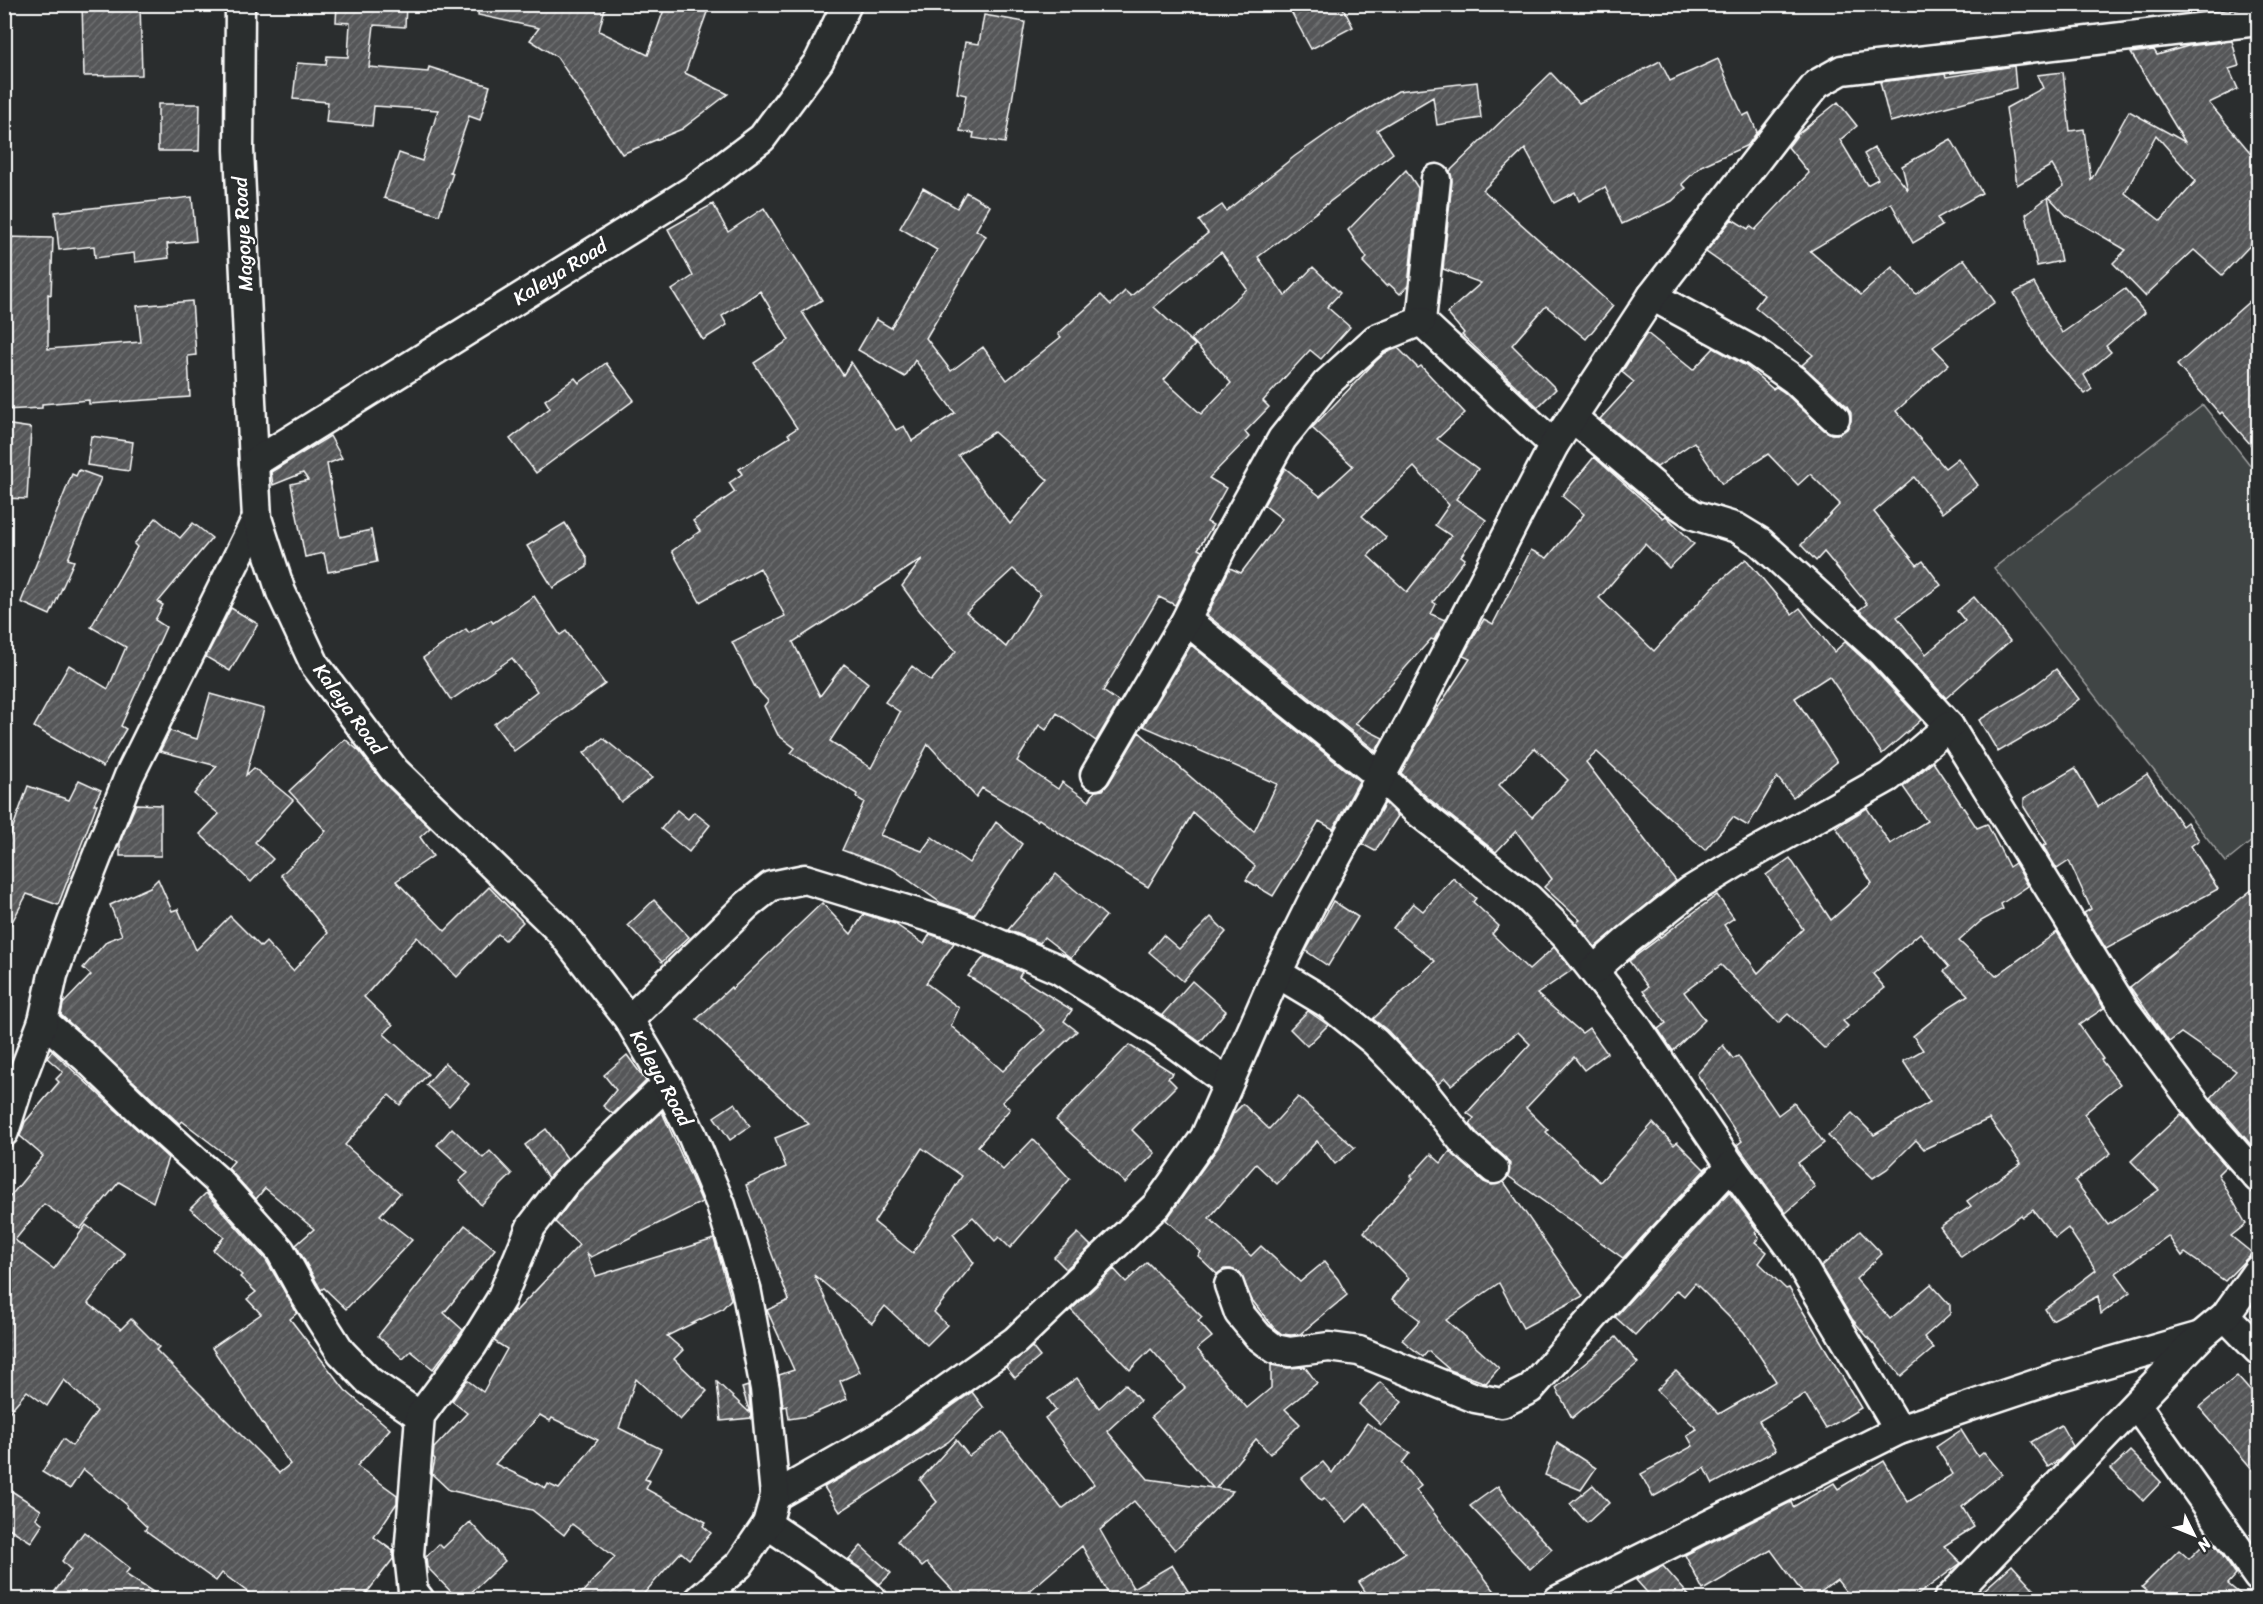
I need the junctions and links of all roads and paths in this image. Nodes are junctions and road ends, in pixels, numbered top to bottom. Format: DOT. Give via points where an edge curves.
graph roads {
  1 [pos="240,4"];
  2 [pos="847,4"];
  3 [pos="2259,21"];
  4 [pos="1436,179"];
  5 [pos="1652,296"];
  6 [pos="1420,321"];
  7 [pos="1573,418"];
  8 [pos="1835,418"];
  9 [pos="1554,445"];
  10 [pos="254,463"];
  11 [pos="256,518"];
  12 [pos="1186,620"];
  13 [pos="1949,726"];
  14 [pos="1095,775"];
  15 [pos="1381,777"];
  16 [pos="1594,970"];
  17 [pos="1277,973"];
  18 [pos="629,1020"];
  19 [pos="43,1021"];
  20 [pos="1228,1083"];
  21 [pos="667,1084"];
  22 [pos="4,1132"];
  23 [pos="1731,1166"];
  24 [pos="1494,1169"];
  25 [pos="2259,1178"];
  26 [pos="2259,1270"];
  27 [pos="1229,1286"];
  28 [pos="2224,1316"];
  29 [pos="2201,1336"];
  30 [pos="2259,1350"];
  31 [pos="2136,1405"];
  32 [pos="420,1416"];
  33 [pos="1899,1430"];
  34 [pos="775,1496"];
  35 [pos="767,1524"];
  36 [pos="2259,1578"];
  37 [pos="420,1599"];
  38 [pos="699,1599"];
  39 [pos="873,1599"];
  40 [pos="1558,1599"];
  41 [pos="1948,1599"];
  1 -- 10 [label="street, Magoye Road" via="240,150"];
  2 -- 10 [label="street, Kaleya Road" via="819,61 762,138 693,190"];
  3 -- 5 [label="street" via="1842,70 1817,84 1788,118"];
  4 -- 6 [label="street"];
  5 -- 7 [label="street"];
  5 -- 8 [label="street" via="1755,352 1795,380"];
  6 -- 9 [label="street"];
  6 -- 12 [label="street" via="1376,339 1326,384 1282,439"];
  7 -- 9 [label="street"];
  7 -- 13 [label="street" via="1694,515 1737,528 1760,542 1882,653"];
  9 -- 15 [label="street"];
  10 -- 11 [label="street, Kaleya Road"];
  11 -- 18 [label="street, Kaleya Road" via="280,592 315,665 394,770 561,932"];
  11 -- 19 [label="street" via="129,776 57,965"];
  12 -- 14 [label="street"];
  12 -- 15 [label="street"];
  13 -- 16 [label="street" via="1889,777 1690,891"];
  13 -- 25 [label="street" via="2124,1009 2207,1120"];
  15 -- 16 [label="street" via="1417,811 1528,898"];
  15 -- 17 [label="street"];
  16 -- 23 [label="street"];
  17 -- 20 [label="street"];
  17 -- 24 [label="street" via="1327,1003 1375,1042 1423,1091 1465,1144"];
  18 -- 20 [label="street" via="747,905 771,886 805,879 952,924 1058,969 1164,1036"];
  18 -- 21 [label="street, Kaleya Road"];
  19 -- 22 [label="street"];
  19 -- 32 [label="street" via="234,1198 280,1250 341,1352 369,1380"];
  20 -- 34 [label="street" via="1205,1137 1157,1205 1015,1341 884,1434"];
  21 -- 32 [label="street" via="564,1184 531,1227 501,1299"];
  21 -- 34 [label="street, Kaleya Road" via="721,1205 746,1288 765,1389"];
  23 -- 27 [label="street" via="1530,1389 1502,1403 1475,1398 1359,1351 1329,1347 1275,1350 1239,1313"];
  23 -- 33 [label="street" via="1791,1248"];
  26 -- 28 [label="street"];
  28 -- 29 [label="street"];
  28 -- 30 [label="street"];
  29 -- 31 [label="street"];
  29 -- 33 [label="street" via="2054,1378"];
  31 -- 36 [label="street"];
  31 -- 41 [label="street"];
  32 -- 37 [label="street" via="409,1555 413,1591"];
  33 -- 40 [label="street"];
  34 -- 35 [label="street"];
  35 -- 38 [label="street" via="739,1565"];
  35 -- 39 [label="street"];
}
